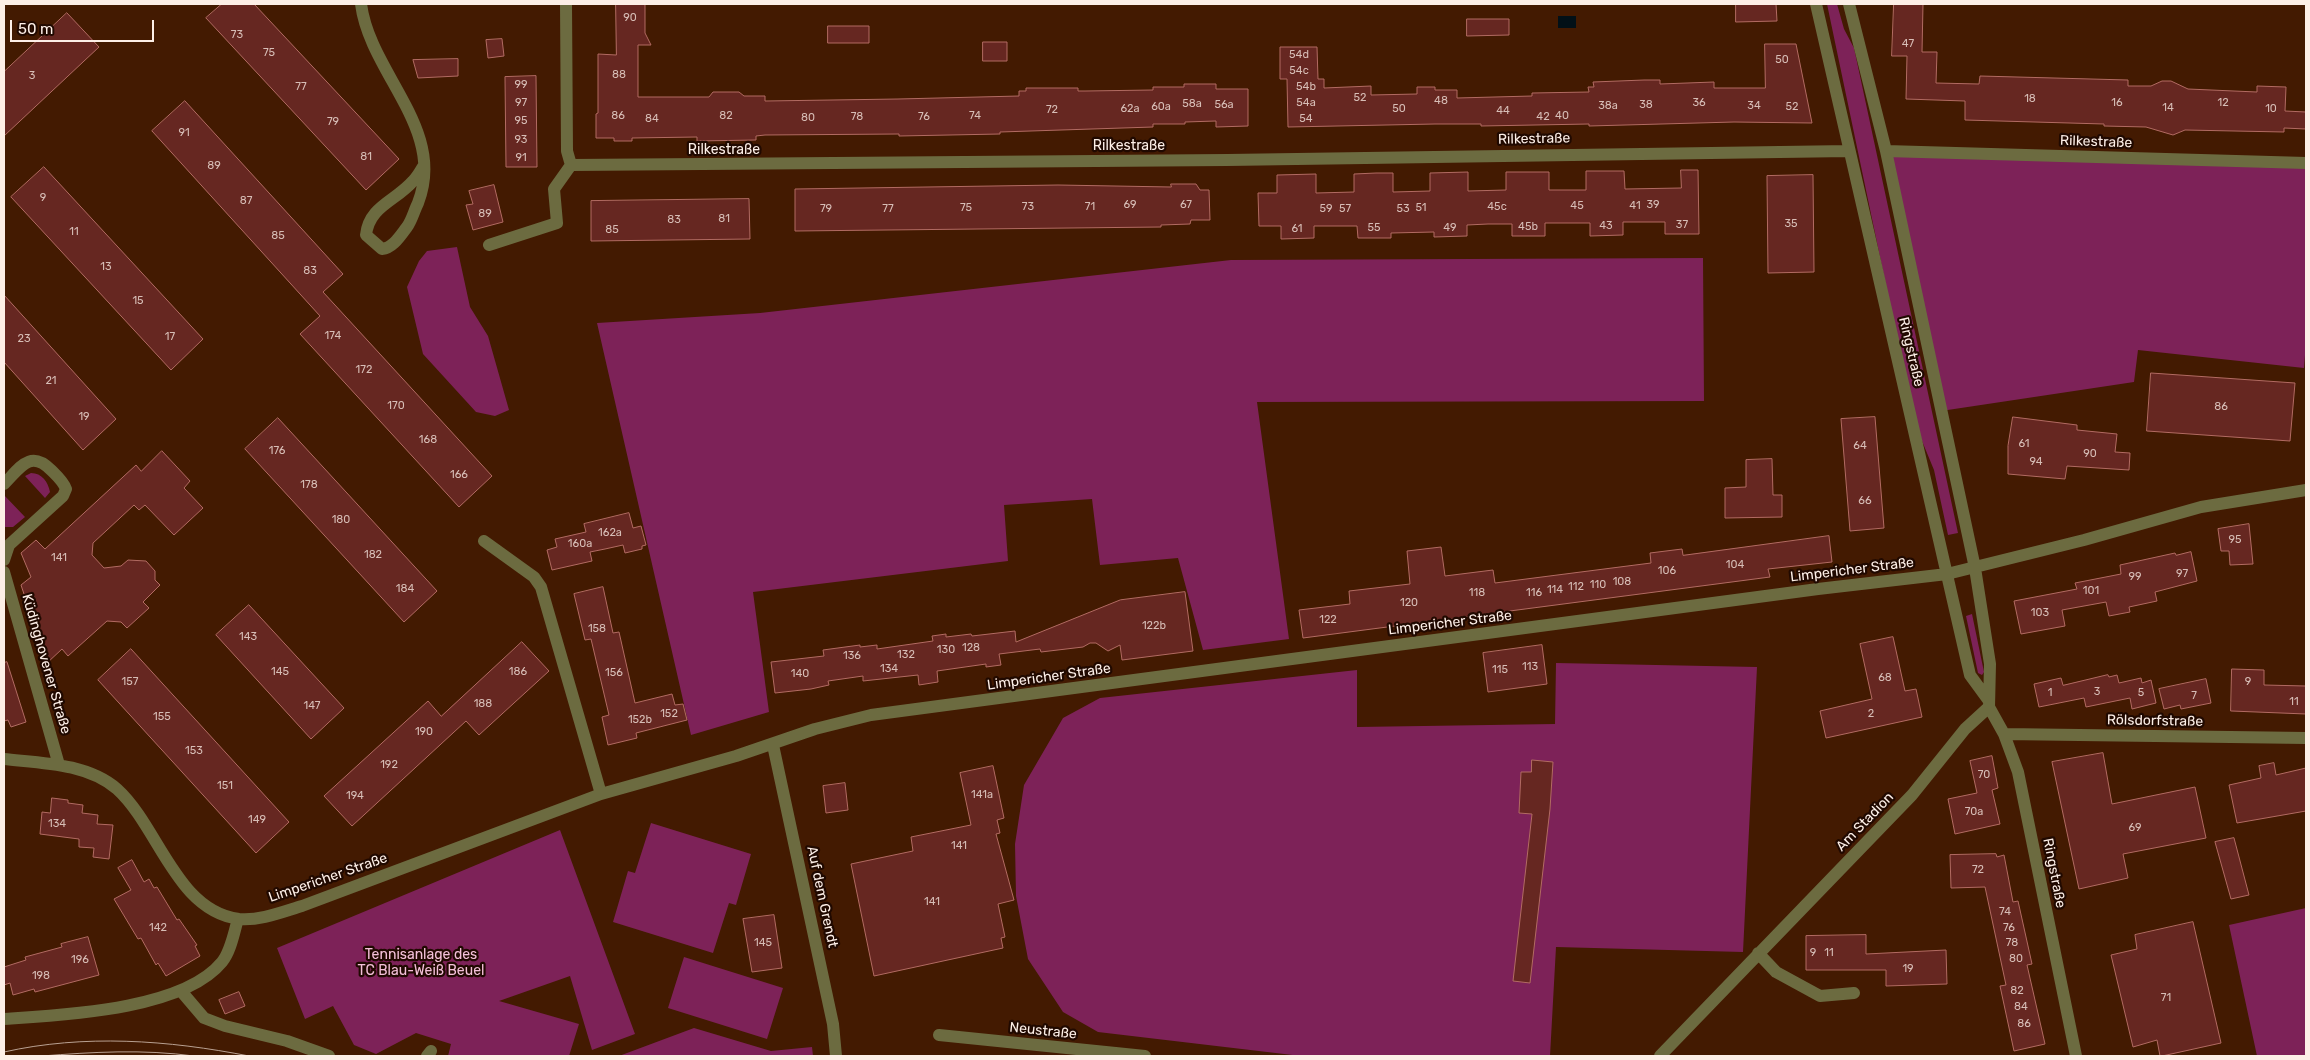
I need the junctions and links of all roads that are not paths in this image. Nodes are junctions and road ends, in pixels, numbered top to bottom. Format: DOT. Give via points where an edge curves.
graph roads {
  1 [pos="361,4"];
  2 [pos="566,4"];
  3 [pos="1816,4"];
  4 [pos="1849,4"];
  5 [pos="1849,151"];
  6 [pos="1886,151"];
  7 [pos="2306,164"];
  8 [pos="424,165"];
  9 [pos="571,165"];
  10 [pos="489,245"];
  11 [pos="4,484"];
  12 [pos="2306,490"];
  13 [pos="484,541"];
  14 [pos="4,560"];
  15 [pos="1975,568"];
  16 [pos="4,572"];
  17 [pos="1948,574"];
  18 [pos="1989,704"];
  19 [pos="2004,734"];
  20 [pos="2306,738"];
  21 [pos="773,745"];
  22 [pos="4,760"];
  23 [pos="59,765"];
  24 [pos="601,794"];
  25 [pos="238,919"];
  26 [pos="1758,953"];
  27 [pos="181,991"];
  28 [pos="1854,992"];
  29 [pos="4,1019"];
  30 [pos="939,1035"];
  31 [pos="329,1056"];
  32 [pos="836,1056"];
  33 [pos="1145,1056"];
  34 [pos="1660,1056"];
  35 [pos="2076,1056"];
  1 -- 8 [label="street" via="371,43 418,129"];
  2 -- 9 [label="street" via="567,151"];
  3 -- 5 [label="street, Ringstraße"];
  4 -- 6 [label="street, Ringstraße"];
  5 -- 9 [label="street, Rilkestraße"];
  5 -- 17 [label="street, Ringstraße"];
  6 -- 7 [label="street, Rilkestraße"];
  6 -- 15 [label="street, Ringstraße"];
  8 -- 8 [label="street" via="423,190 410,222 395,242 382,249 366,235 368,222 413,181"];
  9 -- 10 [label="street" via="554,189 557,223"];
  11 -- 14 [label="street" via="33,459 42,461 66,489 63,496 9,545"];
  12 -- 15 [label="street, Limpericher Straße" via="2201,507"];
  13 -- 24 [label="street" via="534,577 541,587"];
  15 -- 17 [label="street, Limpericher Straße"];
  15 -- 18 [label="street, Ringstraße" via="1990,664"];
  16 -- 23 [label="street, Küdinghovener Straße"];
  17 -- 18 [label="street, Ringstraße" via="1970,675"];
  17 -- 21 [label="street, Limpericher Straße" via="871,715 816,728"];
  18 -- 19 [label="street, Ringstraße"];
  18 -- 26 [label="street, Am Stadion" via="1912,796"];
  19 -- 20 [label="street, Rölsdorfstraße"];
  19 -- 35 [label="street, Ringstraße" via="2018,772"];
  21 -- 24 [label="street, Limpericher Straße"];
  21 -- 32 [label="street, Auf dem Grendt" via="833,1024"];
  22 -- 23 [label="street"];
  23 -- 25 [label="street" via="92,774 116,788 141,814 178,879 195,897 222,914"];
  24 -- 25 [label="street, Limpericher Straße" via="302,906 258,918"];
  25 -- 27 [label="street" via="224,960 211,974"];
  26 -- 28 [label="street" via="1776,972 1820,996"];
  26 -- 34 [label="street, Am Stadion"];
  27 -- 29 [label="street" via="105,1009"];
  27 -- 31 [label="street" via="204,1018"];
  30 -- 33 [label="street, Neustraße"];
}
